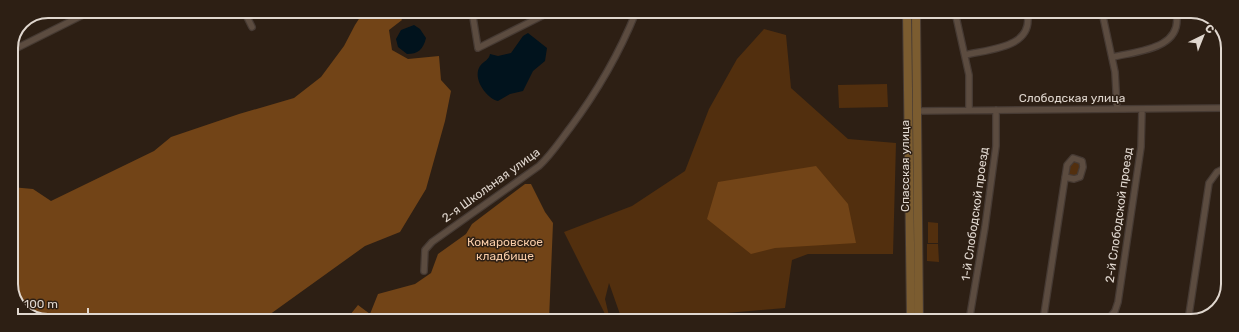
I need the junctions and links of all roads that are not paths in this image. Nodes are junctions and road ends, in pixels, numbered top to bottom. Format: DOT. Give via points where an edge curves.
graph roads {
  1 [pos="77,18"];
  2 [pos="248,18"];
  3 [pos="473,18"];
  4 [pos="538,18"];
  5 [pos="633,18"];
  6 [pos="907,18"];
  7 [pos="916,18"];
  8 [pos="956,18"];
  9 [pos="1029,18"];
  10 [pos="1103,18"];
  11 [pos="1177,18"];
  12 [pos="252,27"];
  13 [pos="18,47"];
  14 [pos="907,47"];
  15 [pos="916,47"];
  16 [pos="965,55"];
  17 [pos="1113,57"];
  18 [pos="1117,108"];
  19 [pos="1221,108"];
  20 [pos="1142,109"];
  21 [pos="969,110"];
  22 [pos="996,110"];
  23 [pos="917,111"];
  24 [pos="1221,170"];
  25 [pos="1065,177"];
  26 [pos="424,271"];
  27 [pos="914,314"];
  28 [pos="914,314"];
  29 [pos="969,314"];
  30 [pos="1045,314"];
  31 [pos="1113,314"];
  32 [pos="1189,314"];
  1 -- 13 [label="street"];
  2 -- 12 [label="street"];
  3 -- 4 [label="street" via="478,48"];
  5 -- 26 [label="street, 2-я Школьная улица" via="609,70 548,157 432,242 425,250"];
  6 -- 14 [label="street, Спасская улица"];
  7 -- 15 [label="street, Спасская улица"];
  8 -- 16 [label="street"];
  9 -- 16 [label="street" via="1027,29 1018,41"];
  10 -- 17 [label="street"];
  11 -- 17 [label="street" via="1175,31 1165,43"];
  14 -- 15 [label="street"];
  14 -- 27 [label="street, Спасская улица"];
  15 -- 23 [label="street, Спасская улица"];
  16 -- 21 [label="street" via="969,76"];
  17 -- 18 [label="street"];
  18 -- 20 [label="street, Слободская улица"];
  18 -- 22 [label="street, Слободская улица"];
  19 -- 20 [label="street, Слободская улица"];
  20 -- 31 [label="street, 2-й Слободской проезд" via="1141,147 1118,302"];
  21 -- 22 [label="street, Слободская улица"];
  21 -- 23 [label="street, Слободская улица"];
  22 -- 29 [label="street, 1-й Слободской проезд" via="996,146"];
  23 -- 28 [label="street, Спасская улица"];
  24 -- 32 [label="street" via="1209,183"];
  25 -- 30 [label="street"];
}
